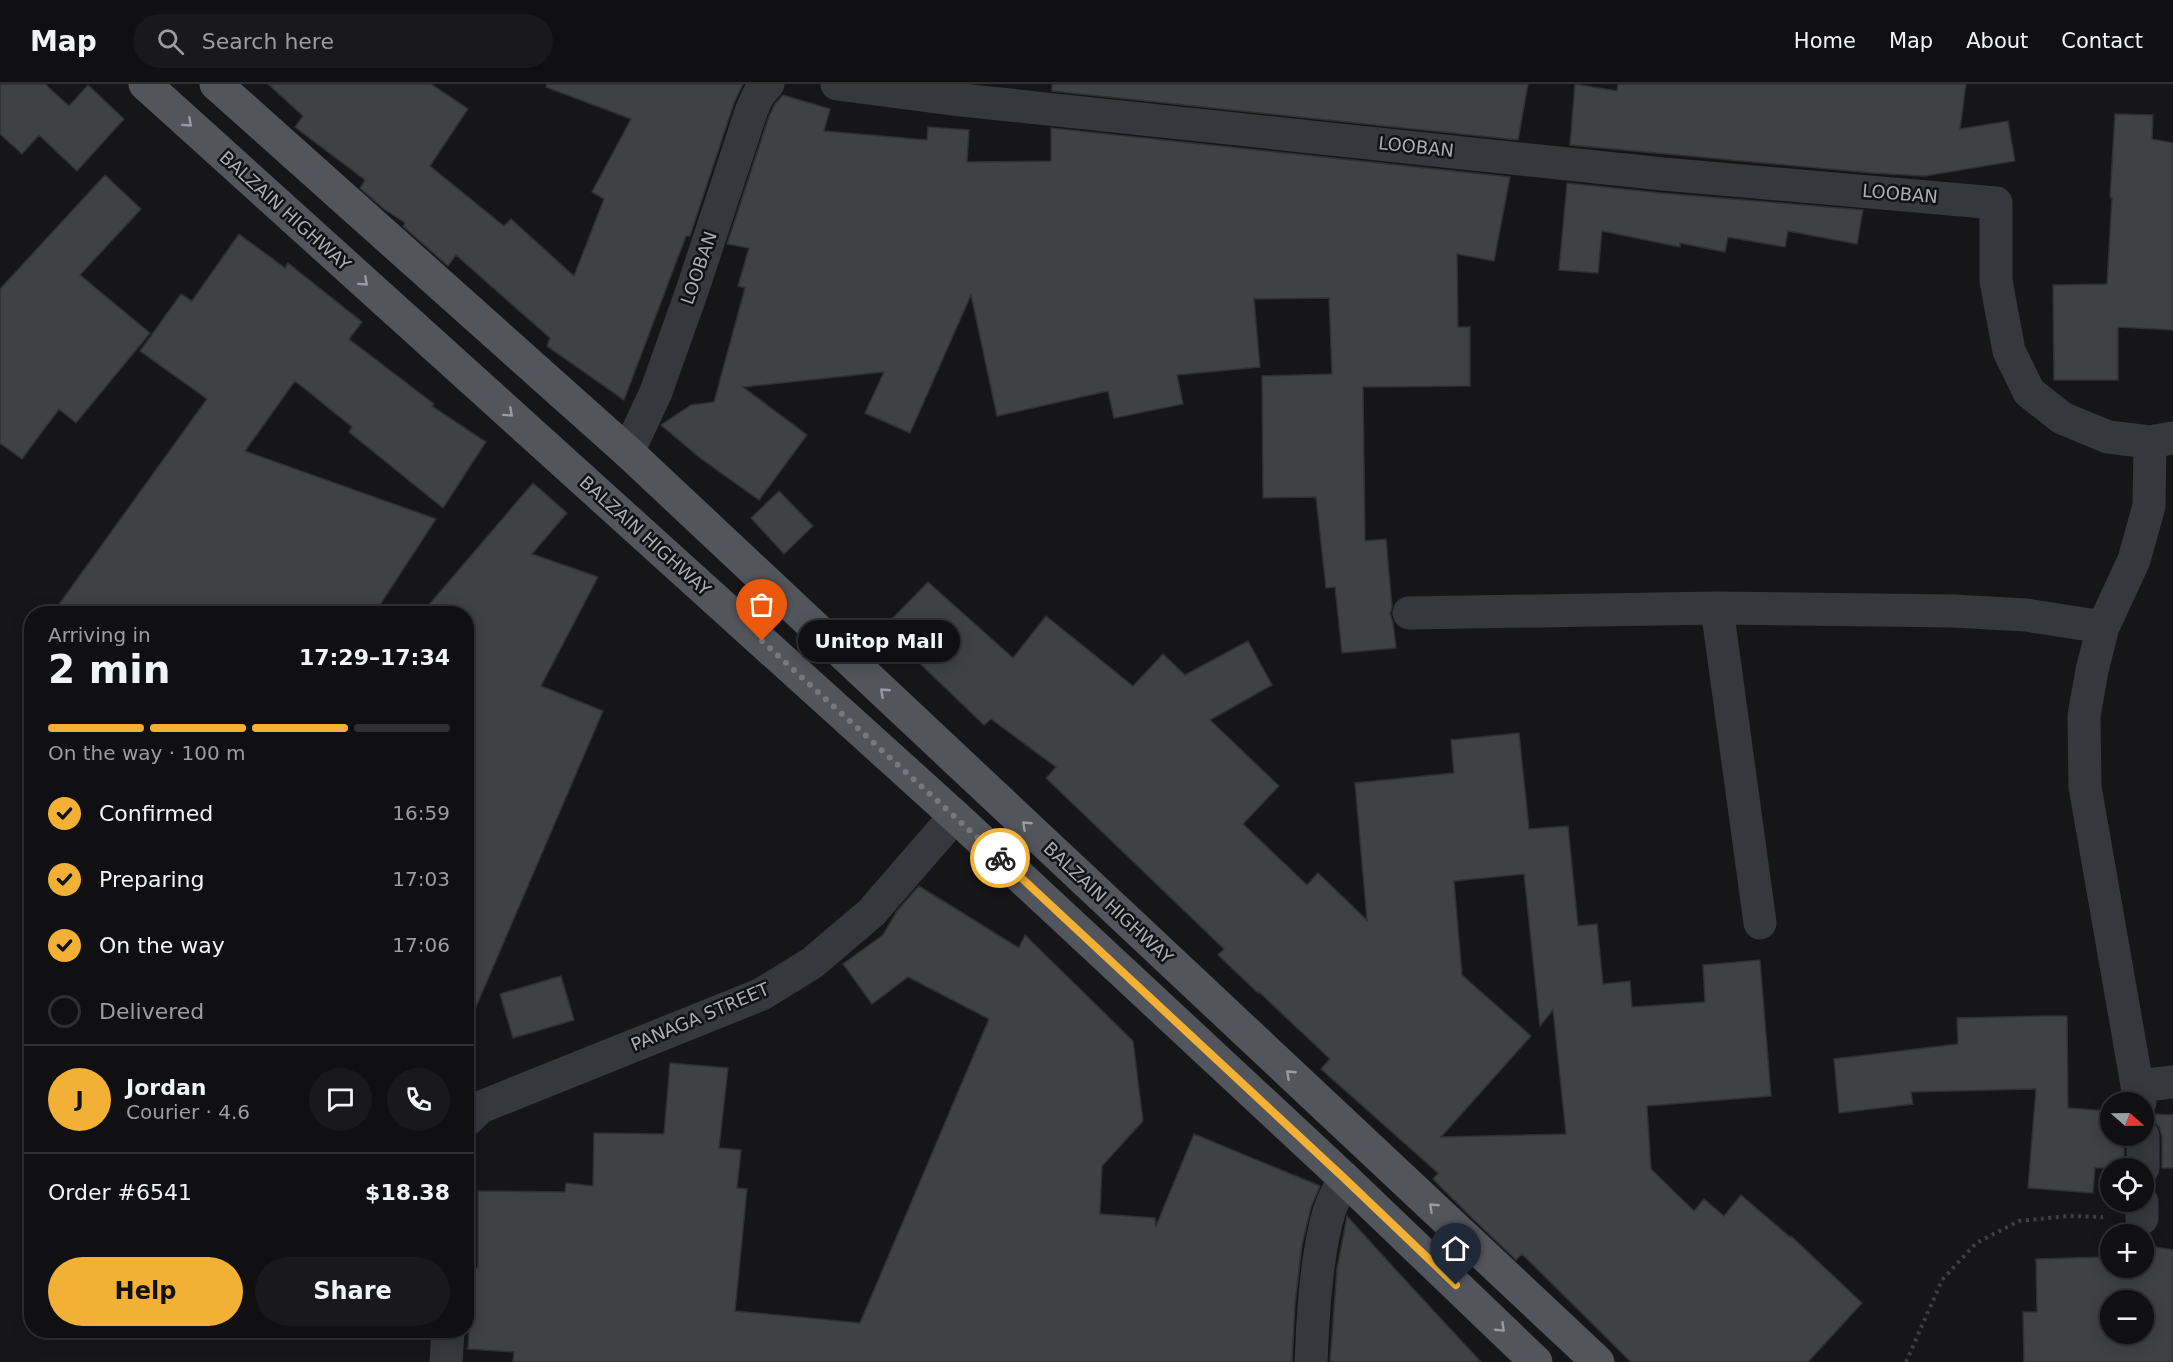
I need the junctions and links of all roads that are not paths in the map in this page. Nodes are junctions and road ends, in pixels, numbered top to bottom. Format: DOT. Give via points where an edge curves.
graph roads {
  1 [pos="145,84"];
  2 [pos="216,84"];
  3 [pos="768,84"];
  4 [pos="837,84"];
  5 [pos="2161,440"];
  6 [pos="627,452"];
  7 [pos="1717,608"];
  8 [pos="1409,613"];
  9 [pos="2103,627"];
  10 [pos="955,816"];
  11 [pos="1760,923"];
  12 [pos="2173,1082"];
  13 [pos="2139,1092"];
  14 [pos="2145,1092"];
  15 [pos="474,1114"];
  16 [pos="1344,1178"];
  17 [pos="448,1338"];
  18 [pos="446,1362"];
  19 [pos="1311,1362"];
  20 [pos="1536,1362"];
  21 [pos="1598,1362"];
  1 -- 10 [label="main road, BALZAIN HIGHWAY, one-way"];
  2 -- 6 [label="main road, BALZAIN HIGHWAY"];
  3 -- 6 [label="street, LOOBAN" via="752,109 656,392"];
  4 -- 5 [label="street, LOOBAN" via="1663,174 1996,203 1996,281 2009,351 2030,393 2062,418 2108,437"];
  5 -- 9 [label="street" via="2134,560"];
  21 -- 6 [label="main road, BALZAIN HIGHWAY, one-way"];
  7 -- 8 [label="street"];
  7 -- 9 [label="street" via="1953,611 2026,615"];
  7 -- 11 [label="street"];
  9 -- 13 [label="street" via="2084,716 2085,787"];
  10 -- 15 [label="street, PANAGA STREET" via="871,913 812,963 762,994 481,1107"];
  10 -- 16 [label="main road, BALZAIN HIGHWAY"];
  12 -- 14 [label="street"];
  16 -- 19 [label="street" via="1329,1212 1323,1244"];
  16 -- 20 [label="main road, BALZAIN HIGHWAY, one-way"];
  17 -- 18 [label="street"];
}
